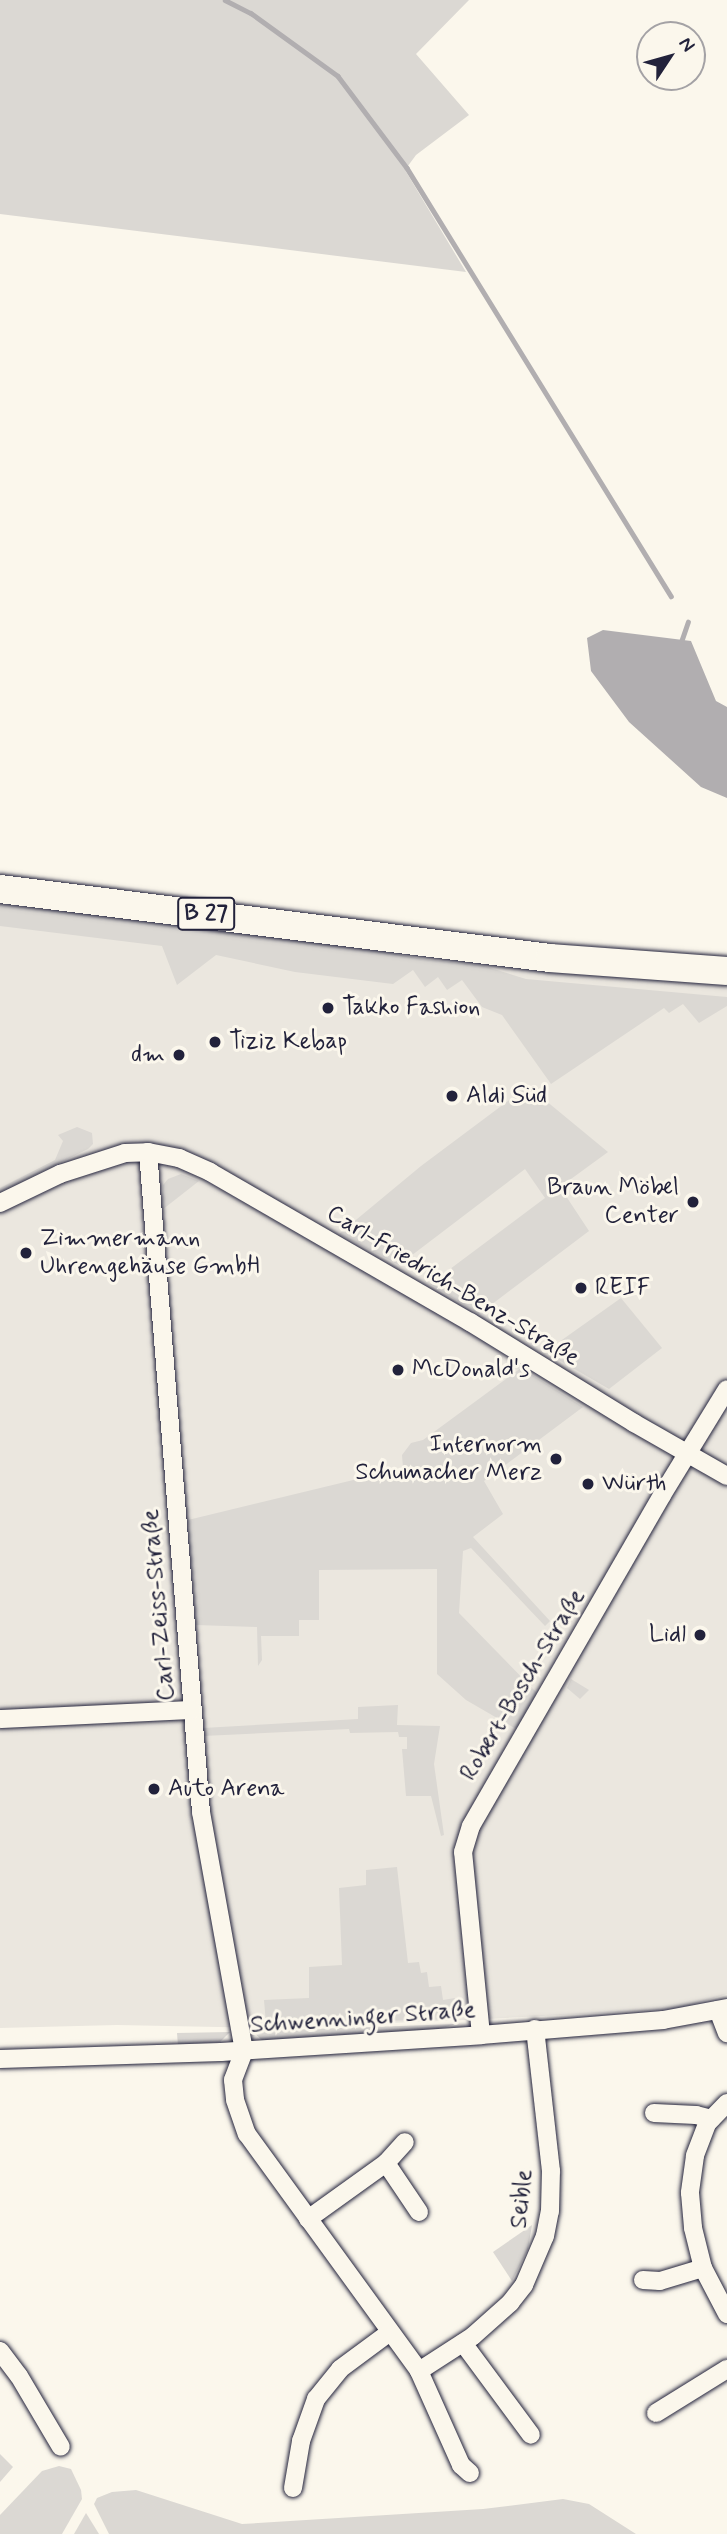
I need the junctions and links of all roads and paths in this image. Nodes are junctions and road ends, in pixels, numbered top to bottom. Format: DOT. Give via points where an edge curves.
graph roads {
  1 [pos="0,889"];
  2 [pos="727,971"];
  3 [pos="148,1152"];
  4 [pos="0,1203"];
  5 [pos="727,1389"];
  6 [pos="689,1454"];
  7 [pos="727,1476"];
  8 [pos="192,1710"];
  9 [pos="0,1719"];
  10 [pos="722,2009"];
  11 [pos="535,2029"];
  12 [pos="727,2033"];
  13 [pos="481,2035"];
  14 [pos="244,2051"];
  15 [pos="0,2059"];
  16 [pos="727,2103"];
  17 [pos="654,2113"];
  18 [pos="712,2119"];
  19 [pos="405,2142"];
  20 [pos="386,2162"];
  21 [pos="419,2212"];
  22 [pos="308,2219"];
  23 [pos="703,2268"];
  24 [pos="642,2280"];
  25 [pos="727,2314"];
  26 [pos="390,2332"];
  27 [pos="463,2343"];
  28 [pos="0,2351"];
  29 [pos="727,2369"];
  30 [pos="419,2371"];
  31 [pos="656,2413"];
  32 [pos="531,2435"];
  33 [pos="61,2447"];
  34 [pos="470,2473"];
  35 [pos="293,2488"];
  1 -- 2 [label="main road, B 27" via="550,958"];
  3 -- 4 [label="street" via="125,1153 60,1174"];
  3 -- 6 [label="street, Carl-Friedrich-Benz-Straße" via="179,1158 210,1172"];
  3 -- 8 [label="street, Carl-Zeiss-Straße"];
  5 -- 6 [label="street, Robert-Bosch-Straße"];
  6 -- 7 [label="street, Carl-Friedrich-Benz-Straße"];
  6 -- 13 [label="street, Robert-Bosch-Straße" via="471,1826 463,1852"];
  8 -- 9 [label="street"];
  8 -- 14 [label="street, Carl-Zeiss-Straße" via="201,1812"];
  10 -- 11 [label="street, Schwenninger Straße" via="663,2020"];
  10 -- 12 [label="street"];
  11 -- 13 [label="street, Schwenninger Straße"];
  11 -- 27 [label="street, Seible" via="551,2171 545,2236 517,2294"];
  13 -- 14 [label="street, Schwenninger Straße"];
  14 -- 15 [label="street, Schwenninger Straße"];
  14 -- 22 [label="street" via="233,2080 239,2117"];
  16 -- 18 [label="street"];
  17 -- 18 [label="street"];
  18 -- 23 [label="street" via="695,2156 690,2193"];
  19 -- 20 [label="street"];
  20 -- 21 [label="street"];
  20 -- 22 [label="street"];
  22 -- 26 [label="street"];
  23 -- 24 [label="street" via="660,2281"];
  23 -- 25 [label="street"];
  26 -- 30 [label="street"];
  26 -- 35 [label="street" via="340,2369 316,2399 301,2441"];
  27 -- 30 [label="street, Seible"];
  27 -- 32 [label="street"];
  28 -- 33 [label="street"];
  29 -- 31 [label="street"];
  30 -- 34 [label="street" via="461,2465"];
}
